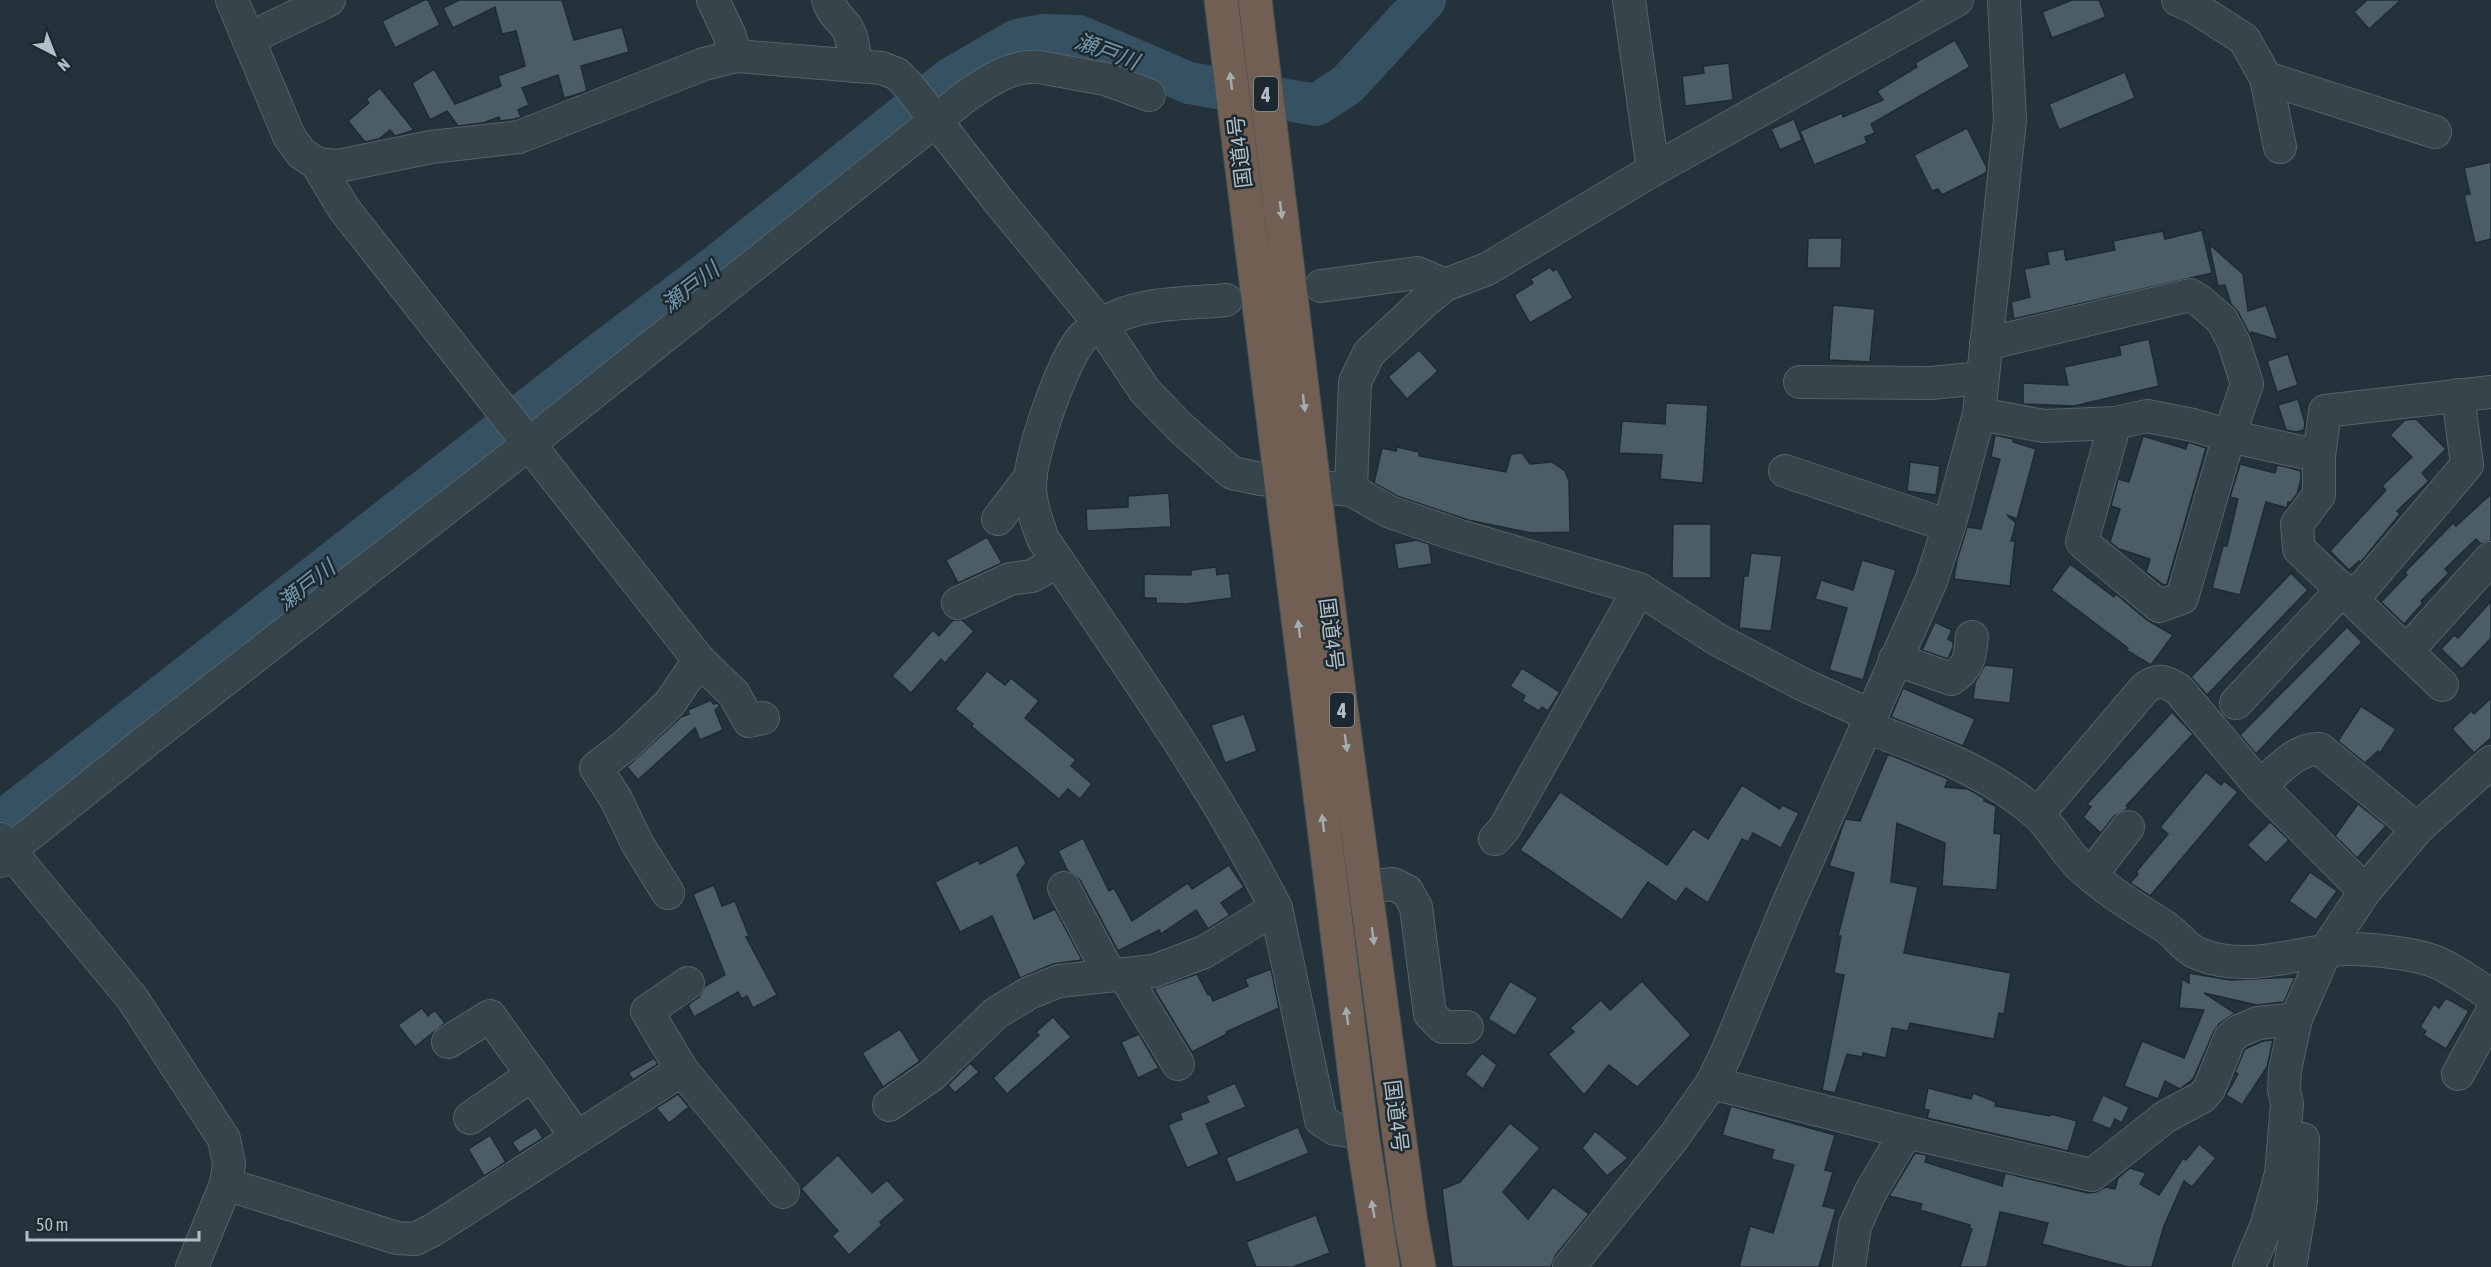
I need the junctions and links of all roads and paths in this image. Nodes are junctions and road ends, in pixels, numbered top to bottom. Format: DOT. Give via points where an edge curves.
graph roads {
  1 [pos="232,0"];
  2 [pos="328,0"];
  3 [pos="713,0"];
  4 [pos="828,0"];
  5 [pos="1221,0"];
  6 [pos="1255,0"];
  7 [pos="1629,0"];
  8 [pos="1957,0"];
  9 [pos="2004,0"];
  10 [pos="2178,0"];
  11 [pos="248,39"];
  12 [pos="736,56"];
  13 [pos="855,66"];
  14 [pos="2266,78"];
  15 [pos="1149,95"];
  16 [pos="933,116"];
  17 [pos="2435,132"];
  18 [pos="2280,147"];
  19 [pos="317,164"];
  20 [pos="1653,170"];
  21 [pos="1445,285"];
  22 [pos="1321,286"];
  23 [pos="1226,300"];
  24 [pos="1101,325"];
  25 [pos="1986,344"];
  26 [pos="1982,378"];
  27 [pos="1800,382"];
  28 [pos="2491,392"];
  29 [pos="2458,395"];
  30 [pos="1979,414"];
  31 [pos="2115,423"];
  32 [pos="2229,436"];
  33 [pos="526,439"];
  34 [pos="2319,456"];
  35 [pos="1785,471"];
  36 [pos="1031,476"];
  37 [pos="1281,481"];
  38 [pos="1314,486"];
  39 [pos="1352,490"];
  40 [pos="998,519"];
  41 [pos="1949,526"];
  42 [pos="2491,558"];
  43 [pos="1058,561"];
  44 [pos="1640,589"];
  45 [pos="2348,594"];
  46 [pos="958,603"];
  47 [pos="1972,637"];
  48 [pos="2408,650"];
  49 [pos="1895,659"];
  50 [pos="699,660"];
  51 [pos="2442,685"];
  52 [pos="2236,703"];
  53 [pos="763,718"];
  54 [pos="1868,721"];
  55 [pos="2491,762"];
  56 [pos="2260,786"];
  57 [pos="2038,814"];
  58 [pos="2128,827"];
  59 [pos="2417,829"];
  60 [pos="1495,839"];
  61 [pos="3,849"];
  62 [pos="2091,875"];
  63 [pos="1366,887"];
  64 [pos="1064,888"];
  65 [pos="2364,891"];
  66 [pos="669,893"];
  67 [pos="1276,908"];
  68 [pos="2326,950"];
  69 [pos="1117,975"];
  70 [pos="688,983"];
  71 [pos="2491,995"];
  72 [pos="2491,1014"];
  73 [pos="2296,1019"];
  74 [pos="1467,1027"];
  75 [pos="448,1042"];
  76 [pos="1178,1064"];
  77 [pos="682,1070"];
  78 [pos="2458,1074"];
  79 [pos="532,1075"];
  80 [pos="1712,1083"];
  81 [pos="890,1104"];
  82 [pos="2287,1104"];
  83 [pos="470,1118"];
  84 [pos="1905,1131"];
  85 [pos="1362,1133"];
  86 [pos="576,1136"];
  87 [pos="226,1184"];
  88 [pos="783,1192"];
  89 [pos="192,1267"];
  90 [pos="1383,1267"];
  91 [pos="1419,1267"];
  92 [pos="1569,1267"];
  93 [pos="1849,1267"];
  94 [pos="2249,1267"];
  95 [pos="2290,1267"];
  1 -- 11 [label="street"];
  2 -- 11 [label="street"];
  3 -- 12 [label="street"];
  4 -- 13 [label="street" via="847,29"];
  37 -- 5 [label="highway, 国道4号 / 4, one-way"];
  6 -- 38 [label="highway, 国道4号 / 4, one-way"];
  7 -- 20 [label="street"];
  8 -- 20 [label="street"];
  9 -- 25 [label="street" via="2010,120"];
  10 -- 14 [label="street" via="2244,39"];
  11 -- 19 [label="street" via="289,136 301,153"];
  12 -- 13 [label="street"];
  12 -- 19 [label="street" via="704,64 519,136 431,147 339,166"];
  13 -- 16 [label="street" via="882,68 897,74"];
  14 -- 17 [label="street"];
  14 -- 18 [label="street"];
  15 -- 16 [label="street" via="1105,79 1029,66 992,78"];
  16 -- 24 [label="street"];
  16 -- 33 [label="street"];
  19 -- 33 [label="street" via="344,209"];
  20 -- 21 [label="street" via="1487,269"];
  21 -- 22 [label="street" via="1417,273"];
  21 -- 39 [label="street" via="1378,342 1363,364 1355,382"];
  23 -- 24 [label="street" via="1130,310"];
  24 -- 36 [label="street" via="1083,337 1067,363 1033,458"];
  24 -- 37 [label="street" via="1145,391 1232,473"];
  25 -- 26 [label="street"];
  25 -- 32 [label="street" via="2190,295 2222,320 2247,384"];
  26 -- 27 [label="street" via="1931,383"];
  26 -- 30 [label="street"];
  28 -- 29 [label="street"];
  29 -- 34 [label="street" via="2325,411"];
  29 -- 45 [label="street" via="2467,465"];
  30 -- 31 [label="street" via="2044,426"];
  30 -- 41 [label="street"];
  31 -- 32 [label="street" via="2146,416"];
  31 -- 32 [label="street" via="2082,542 2159,606 2182,598"];
  32 -- 34 [label="street"];
  33 -- 50 [label="street"];
  33 -- 61 [label="street" via="154,735"];
  34 -- 45 [label="street" via="2319,495 2297,524 2299,549"];
  35 -- 41 [label="street"];
  36 -- 40 [label="street"];
  36 -- 43 [label="street" via="1034,515 1043,539"];
  85 -- 37 [label="highway, 国道4号 / 4, one-way"];
  38 -- 39 [label="street"];
  38 -- 63 [label="highway, 国道4号 / 4, one-way"];
  39 -- 44 [label="street" via="1390,512 1440,530"];
  41 -- 49 [label="street" via="1931,581"];
  42 -- 48 [label="street"];
  43 -- 46 [label="street" via="1032,576 1011,579"];
  43 -- 67 [label="street" via="1193,761"];
  44 -- 54 [label="street" via="1718,640"];
  44 -- 60 [label="street"];
  45 -- 48 [label="street"];
  45 -- 52 [label="street"];
  47 -- 49 [label="street" via="1967,665 1951,679"];
  48 -- 51 [label="street"];
  49 -- 54 [label="street"];
  50 -- 53 [label="street" via="734,694 749,721"];
  50 -- 66 [label="street" via="670,703 596,768"];
  54 -- 57 [label="street" via="1969,767"];
  54 -- 80 [label="street"];
  55 -- 59 [label="street"];
  56 -- 57 [label="street" via="2179,690 2166,681 2157,681 2145,688 2094,745"];
  56 -- 59 [label="street" via="2302,751 2320,749"];
  56 -- 65 [label="street"];
  57 -- 62 [label="street"];
  58 -- 62 [label="street"];
  59 -- 65 [label="street"];
  61 -- 87 [label="street" via="132,998 224,1139 229,1164"];
  62 -- 68 [label="street" via="2114,896 2202,955 2225,961 2262,962"];
  63 -- 74 [label="street" via="1393,884 1411,896 1416,908 1430,1014 1443,1027"];
  63 -- 91 [label="highway, 国道4号 / 4, one-way"];
  64 -- 69 [label="street"];
  65 -- 68 [label="street"];
  67 -- 69 [label="street" via="1204,952 1154,971"];
  67 -- 85 [label="street" via="1321,1120 1335,1129"];
  68 -- 71 [label="street" via="2409,954 2436,963"];
  68 -- 73 [label="street"];
  69 -- 76 [label="street"];
  69 -- 81 [label="street" via="1059,981 1029,993 996,1013 932,1075"];
  70 -- 77 [label="street" via="647,1011"];
  72 -- 78 [label="street"];
  73 -- 82 [label="street" via="2285,1070"];
  73 -- 84 [label="street" via="2258,1023 2239,1030 2230,1038 2202,1097 2165,1117 2092,1175"];
  75 -- 79 [label="street" via="490,1016"];
  77 -- 86 [label="street"];
  77 -- 88 [label="street"];
  79 -- 83 [label="street"];
  79 -- 86 [label="street"];
  80 -- 84 [label="street"];
  80 -- 92 [label="street"];
  82 -- 94 [label="street" via="2276,1198"];
  82 -- 95 [label="street" via="2303,1133 2304,1147 2301,1201"];
  84 -- 93 [label="street" via="1859,1218"];
  90 -- 85 [label="highway, 国道4号 / 4, one-way"];
  86 -- 87 [label="street" via="416,1239 398,1238"];
  87 -- 89 [label="street"];
}
